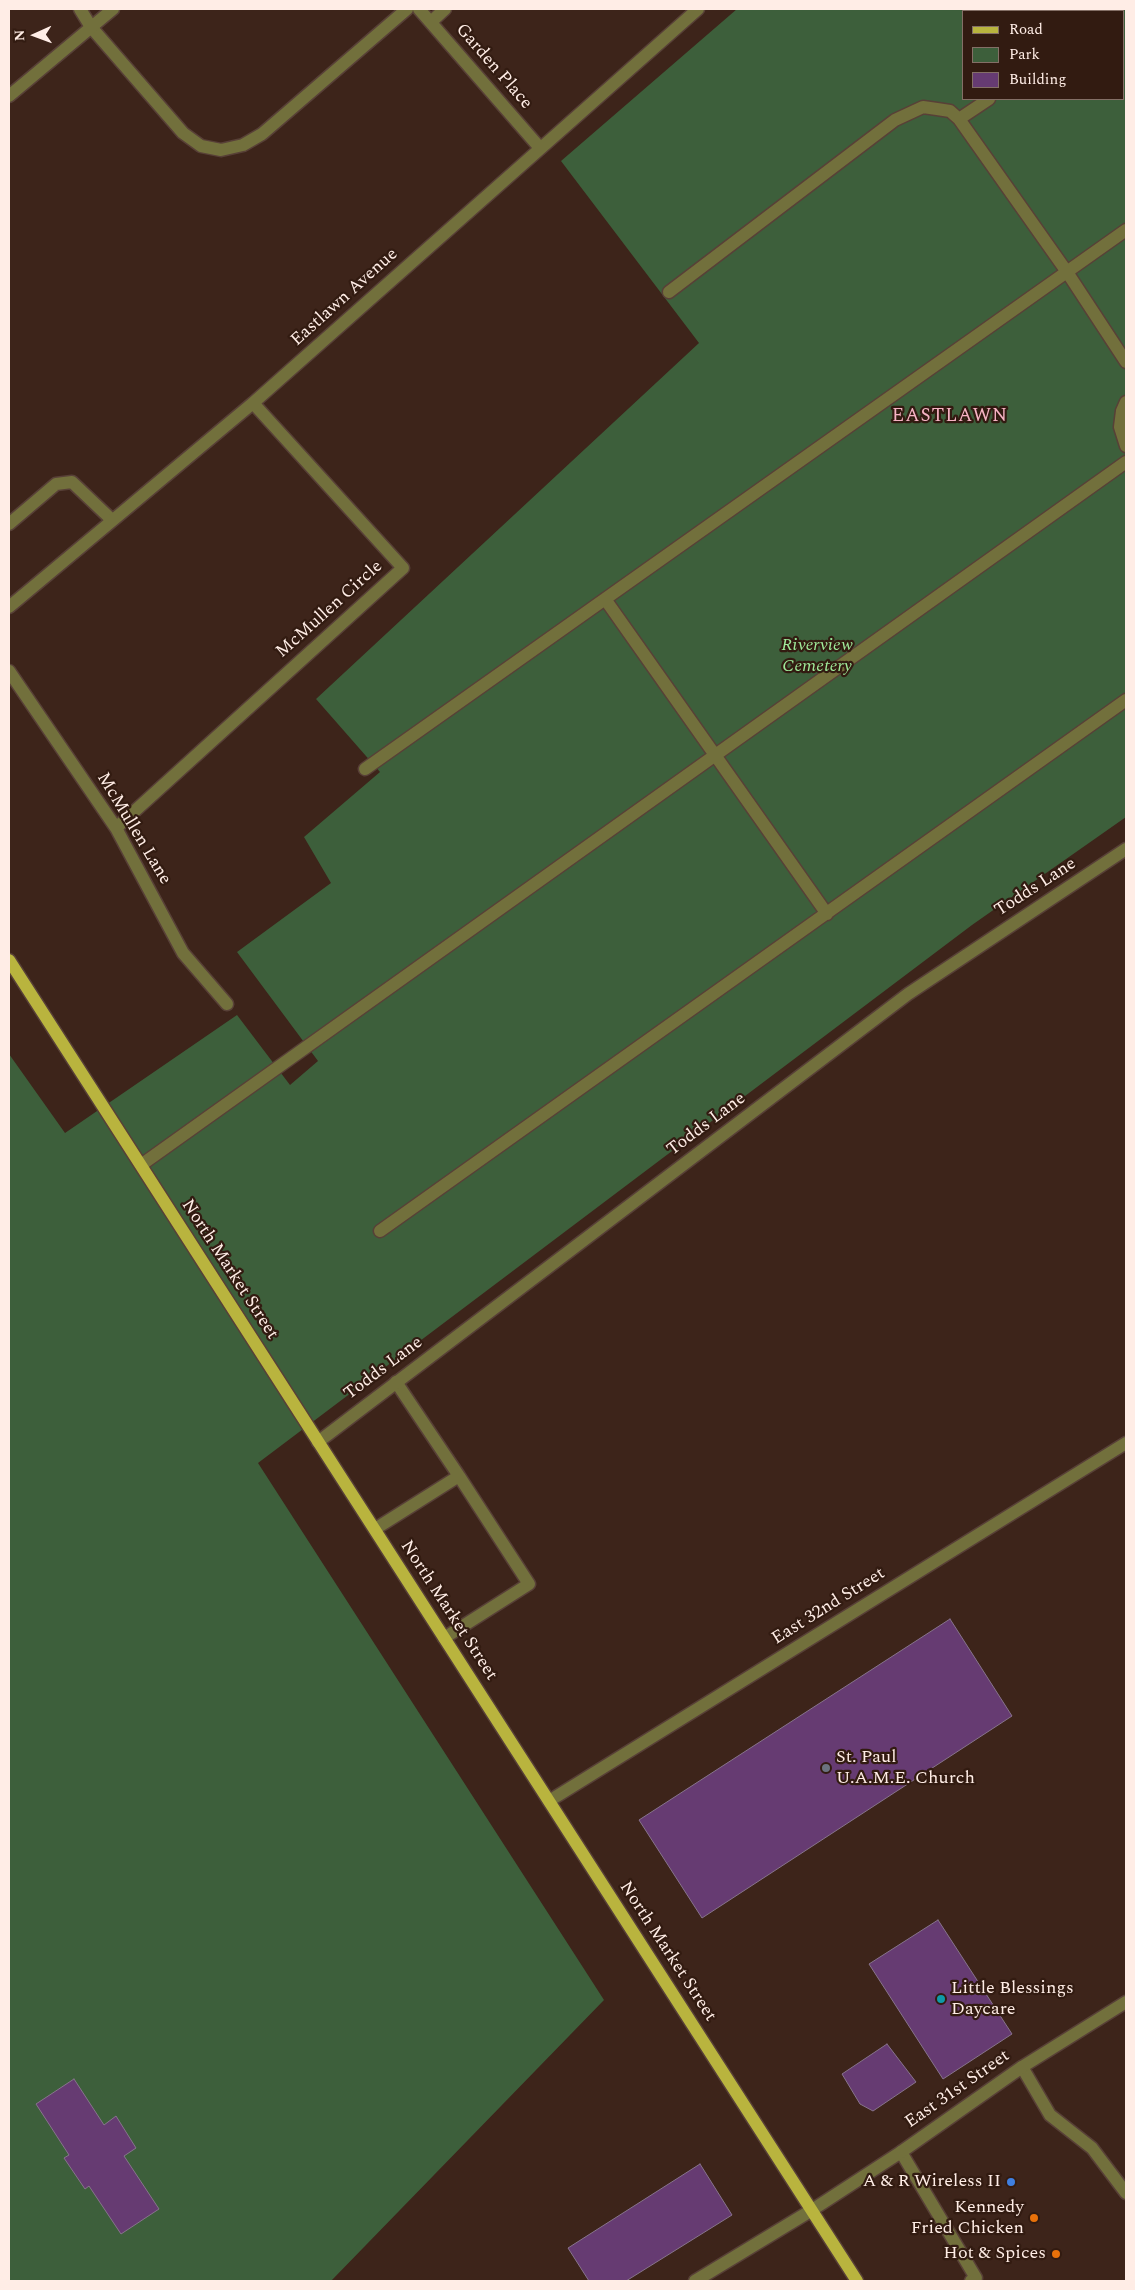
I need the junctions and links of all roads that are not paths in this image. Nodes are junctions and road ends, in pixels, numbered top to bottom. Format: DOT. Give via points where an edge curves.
graph roads {
  1 [pos="80,9"];
  2 [pos="113,9"];
  3 [pos="407,9"];
  4 [pos="420,9"];
  5 [pos="445,9"];
  6 [pos="698,9"];
  7 [pos="431,22"];
  8 [pos="91,27"];
  9 [pos="9,96"];
  10 [pos="987,100"];
  11 [pos="959,120"];
  12 [pos="540,148"];
  13 [pos="1126,230"];
  14 [pos="1067,272"];
  15 [pos="669,292"];
  16 [pos="1126,362"];
  17 [pos="1126,402"];
  18 [pos="253,403"];
  19 [pos="1126,446"];
  20 [pos="1126,462"];
  21 [pos="112,520"];
  22 [pos="9,524"];
  23 [pos="605,599"];
  24 [pos="9,607"];
  25 [pos="9,671"];
  26 [pos="1126,700"];
  27 [pos="716,756"];
  28 [pos="365,769"];
  29 [pos="116,828"];
  30 [pos="1126,849"];
  31 [pos="827,914"];
  32 [pos="11,969"];
  33 [pos="227,1004"];
  34 [pos="141,1165"];
  35 [pos="380,1231"];
  36 [pos="396,1382"];
  37 [pos="318,1442"];
  38 [pos="1126,1443"];
  39 [pos="458,1476"];
  40 [pos="375,1529"];
  41 [pos="444,1638"];
  42 [pos="549,1801"];
  43 [pos="1126,2002"];
  44 [pos="1022,2067"];
  45 [pos="901,2152"];
  46 [pos="1126,2193"];
  47 [pos="812,2210"];
  48 [pos="695,2281"];
  49 [pos="857,2281"];
  50 [pos="971,2281"];
  1 -- 8 [label="street"];
  2 -- 8 [label="street"];
  3 -- 8 [label="street" via="262,134 222,150 201,146 183,134"];
  4 -- 7 [label="street, Garden Place"];
  5 -- 7 [label="street"];
  6 -- 12 [label="street, Eastlawn Avenue"];
  7 -- 12 [label="street, Garden Place"];
  8 -- 9 [label="street"];
  10 -- 11 [label="street"];
  11 -- 14 [label="street"];
  11 -- 15 [label="street" via="950,111 922,107 896,120"];
  12 -- 18 [label="street, Eastlawn Avenue"];
  13 -- 14 [label="street"];
  14 -- 16 [label="street"];
  14 -- 23 [label="street"];
  17 -- 19 [label="street" via="1120,427"];
  18 -- 21 [label="street, Eastlawn Avenue"];
  18 -- 29 [label="street, McMullen Circle" via="403,568"];
  20 -- 27 [label="street"];
  21 -- 22 [label="street" via="72,482 56,484"];
  21 -- 24 [label="street, Eastlawn Avenue"];
  23 -- 27 [label="street"];
  23 -- 28 [label="street"];
  25 -- 29 [label="street, McMullen Lane"];
  26 -- 31 [label="street"];
  27 -- 31 [label="street"];
  27 -- 34 [label="street"];
  29 -- 33 [label="street, McMullen Lane" via="183,954"];
  30 -- 36 [label="street, Todds Lane" via="908,994"];
  31 -- 35 [label="street"];
  32 -- 34 [label="main road, North Market Street"];
  34 -- 37 [label="main road, North Market Street"];
  36 -- 37 [label="street, Todds Lane"];
  36 -- 39 [label="street"];
  37 -- 40 [label="main road, North Market Street"];
  38 -- 42 [label="street, East 32nd Street"];
  39 -- 40 [label="street"];
  39 -- 41 [label="street" via="529,1584"];
  40 -- 41 [label="main road, North Market Street"];
  41 -- 42 [label="main road, North Market Street"];
  42 -- 47 [label="main road, North Market Street"];
  43 -- 44 [label="street, East 31st Street"];
  44 -- 45 [label="street, East 31st Street"];
  44 -- 46 [label="street" via="1050,2115 1092,2148"];
  45 -- 47 [label="street, East 31st Street"];
  45 -- 50 [label="street" via="976,2278"];
  47 -- 48 [label="street, East 31st Street"];
  47 -- 49 [label="main road, North Market Street"];
}
